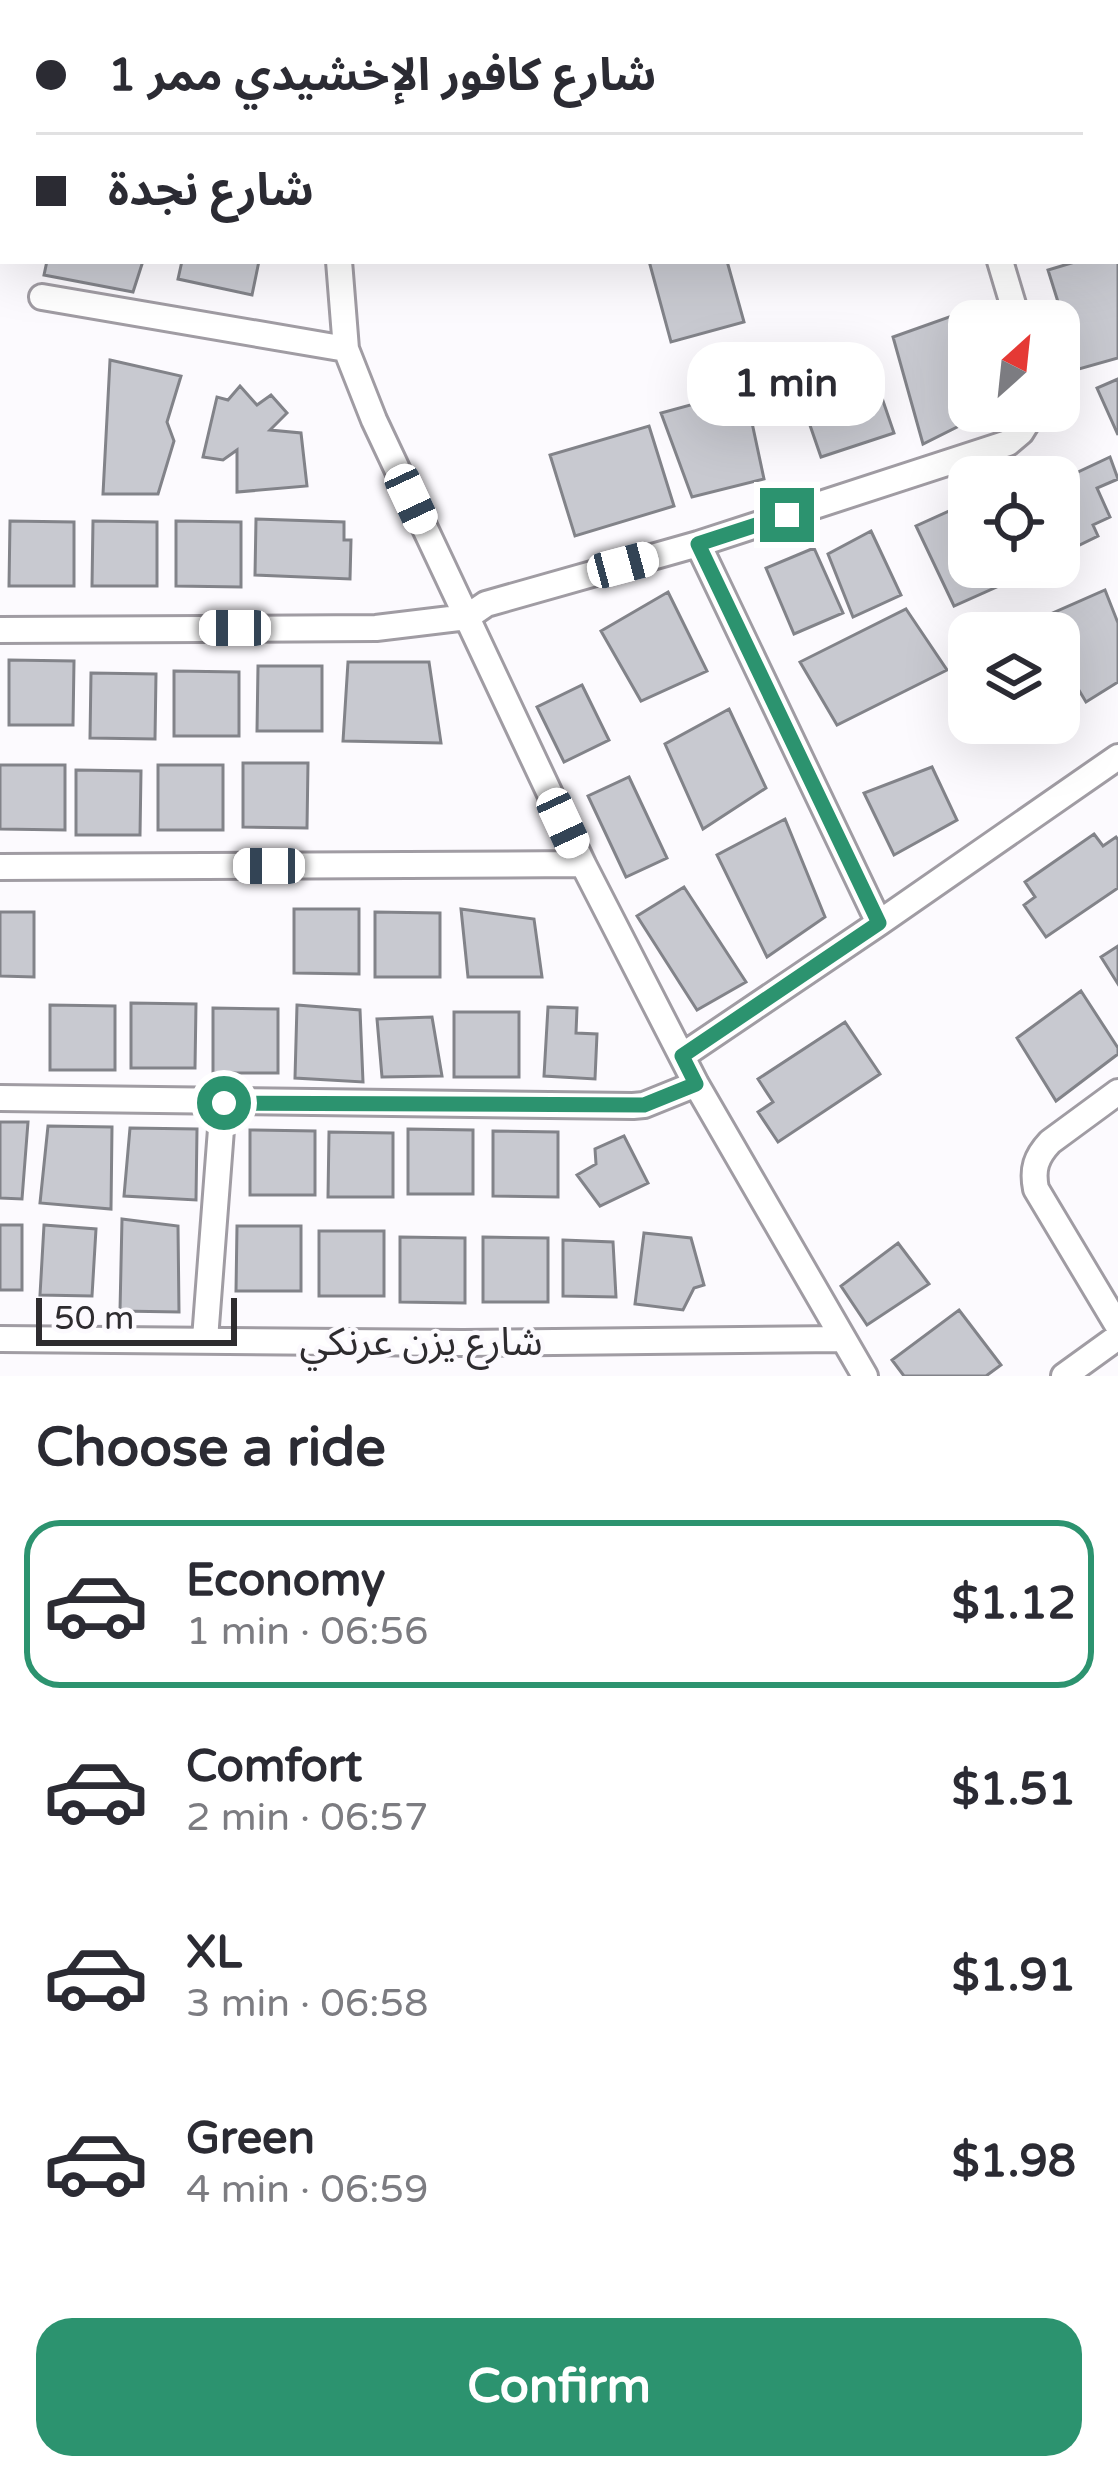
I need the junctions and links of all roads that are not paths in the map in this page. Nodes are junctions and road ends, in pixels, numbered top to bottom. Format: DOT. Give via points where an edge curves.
graph roads {
  1 [pos="339,264"];
  2 [pos="1001,264"];
  3 [pos="42,297"];
  4 [pos="1012,300"];
  5 [pos="346,350"];
  6 [pos="1021,432"];
  7 [pos="698,544"];
  8 [pos="467,617"];
  9 [pos="0,630"];
  10 [pos="1118,757"];
  11 [pos="583,864"];
  12 [pos="0,867"];
  13 [pos="879,923"];
  14 [pos="682,1056"];
  15 [pos="696,1084"];
  16 [pos="1118,1092"];
  17 [pos="0,1098"];
  18 [pos="224,1103"];
  19 [pos="1118,1326"];
  20 [pos="1118,1337"];
  21 [pos="0,1339"];
  22 [pos="205,1339"];
  23 [pos="842,1339"];
  24 [pos="865,1376"];
  25 [pos="1064,1376"];
  1 -- 5 [label="street"];
  2 -- 4 [label="street"];
  3 -- 5 [label="street"];
  5 -- 8 [label="street"];
  6 -- 7 [label="street"];
  7 -- 8 [label="street" via="486,604"];
  7 -- 13 [label="street"];
  8 -- 9 [label="street" via="376,628"];
  8 -- 11 [label="street"];
  10 -- 13 [label="street"];
  11 -- 12 [label="street"];
  11 -- 14 [label="street"];
  13 -- 14 [label="street"];
  14 -- 15 [label="street"];
  15 -- 18 [label="street" via="633,1106"];
  15 -- 23 [label="street"];
  16 -- 19 [label="street" via="1049,1142 1034,1178"];
  17 -- 18 [label="street"];
  18 -- 22 [label="street"];
  20 -- 25 [label="street"];
  21 -- 22 [label="street, شارع يزن عرنكي"];
  22 -- 23 [label="street, شارع يزن عرنكي"];
  23 -- 24 [label="street"];
}
